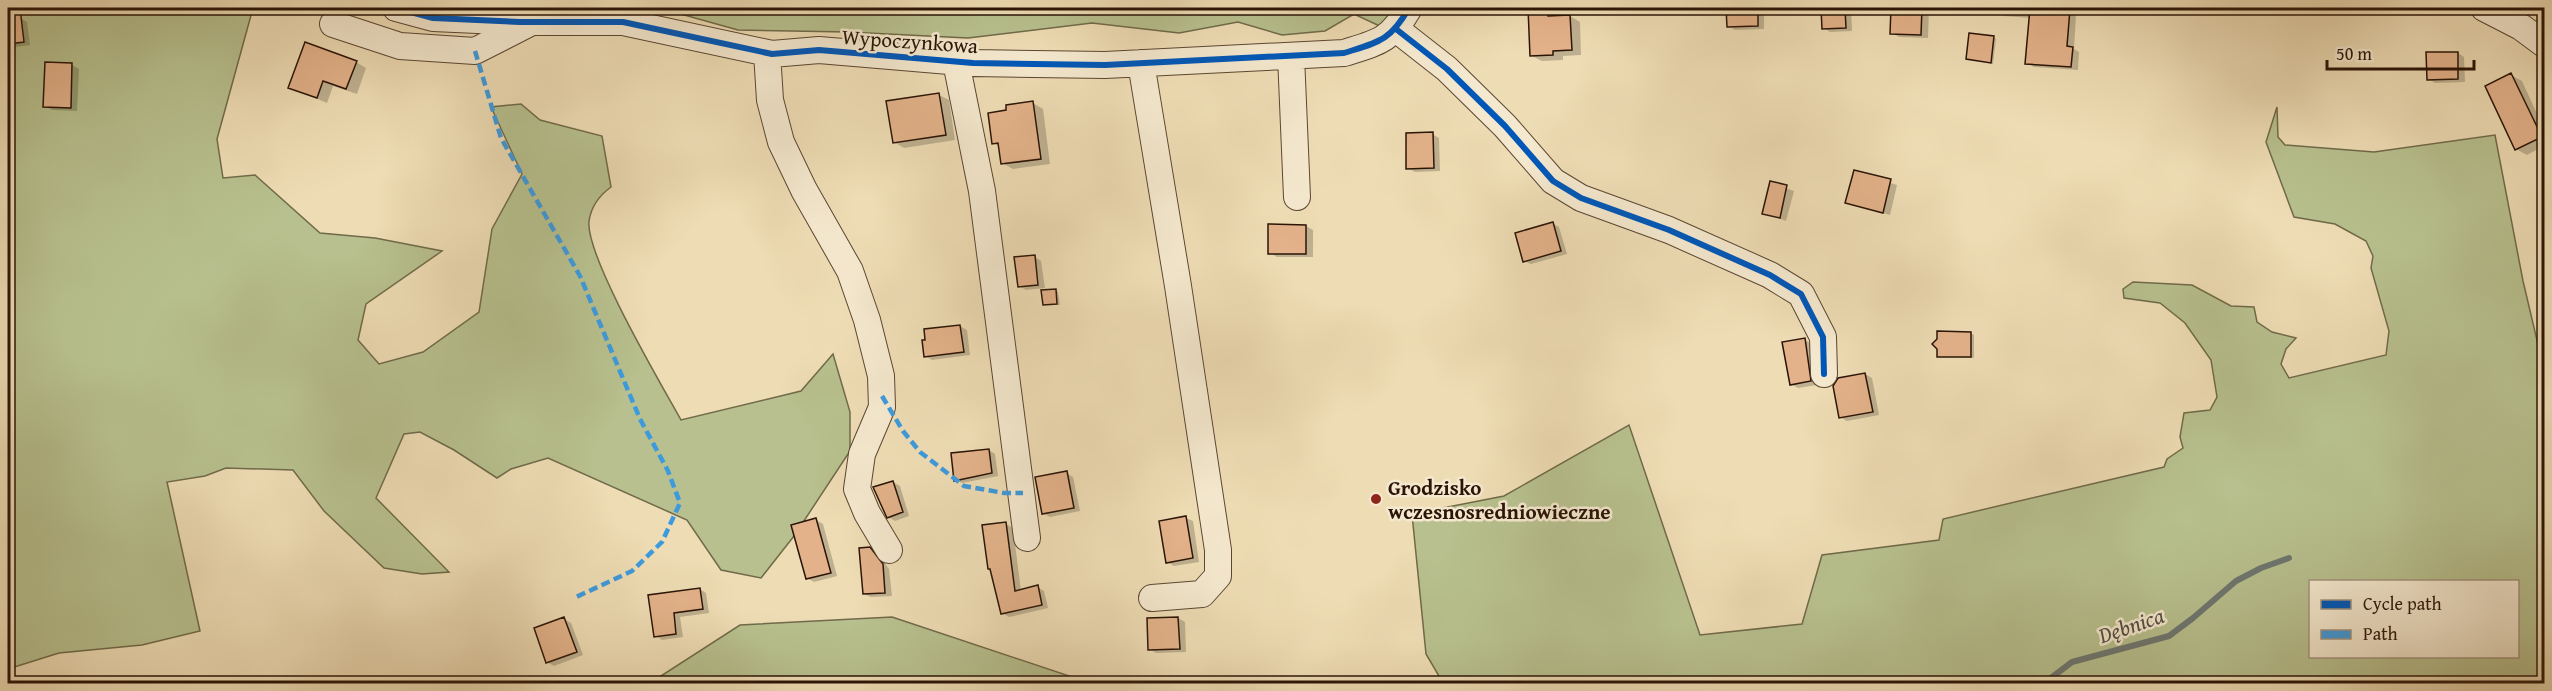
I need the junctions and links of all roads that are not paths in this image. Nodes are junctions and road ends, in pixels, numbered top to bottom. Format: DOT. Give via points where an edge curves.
graph roads {
  1 [pos="396,8"];
  2 [pos="1409,8"];
  3 [pos="2484,8"];
  4 [pos="531,22"];
  5 [pos="333,24"];
  6 [pos="1396,29"];
  7 [pos="2544,44"];
  8 [pos="767,53"];
  9 [pos="1291,56"];
  10 [pos="956,62"];
  11 [pos="1141,63"];
  12 [pos="1297,197"];
  13 [pos="1824,375"];
  14 [pos="1027,538"];
  15 [pos="888,550"];
  16 [pos="1152,598"];
  1 -- 4 [label="street, Wypoczynkowa" via="433,18"];
  2 -- 6 [label="street, Wypoczynkowa"];
  3 -- 7 [label="street" via="2522,27"];
  4 -- 5 [label="street" via="475,51 400,46"];
  4 -- 8 [label="street, Wypoczynkowa" via="623,22"];
  6 -- 9 [label="street, Wypoczynkowa" via="1377,42 1344,53"];
  6 -- 13 [label="street" via="1447,69 1553,181 1581,198 1669,230 1760,270 1801,294 1823,337"];
  8 -- 10 [label="street, Wypoczynkowa" via="819,50"];
  8 -- 15 [label="street" via="770,100 781,142 850,271 881,376 882,407 862,454 857,489"];
  9 -- 11 [label="street, Wypoczynkowa"];
  9 -- 12 [label="street"];
  10 -- 11 [label="street, Wypoczynkowa"];
  10 -- 14 [label="street" via="982,191"];
  11 -- 16 [label="street" via="1218,550 1218,576 1202,594"];
}
